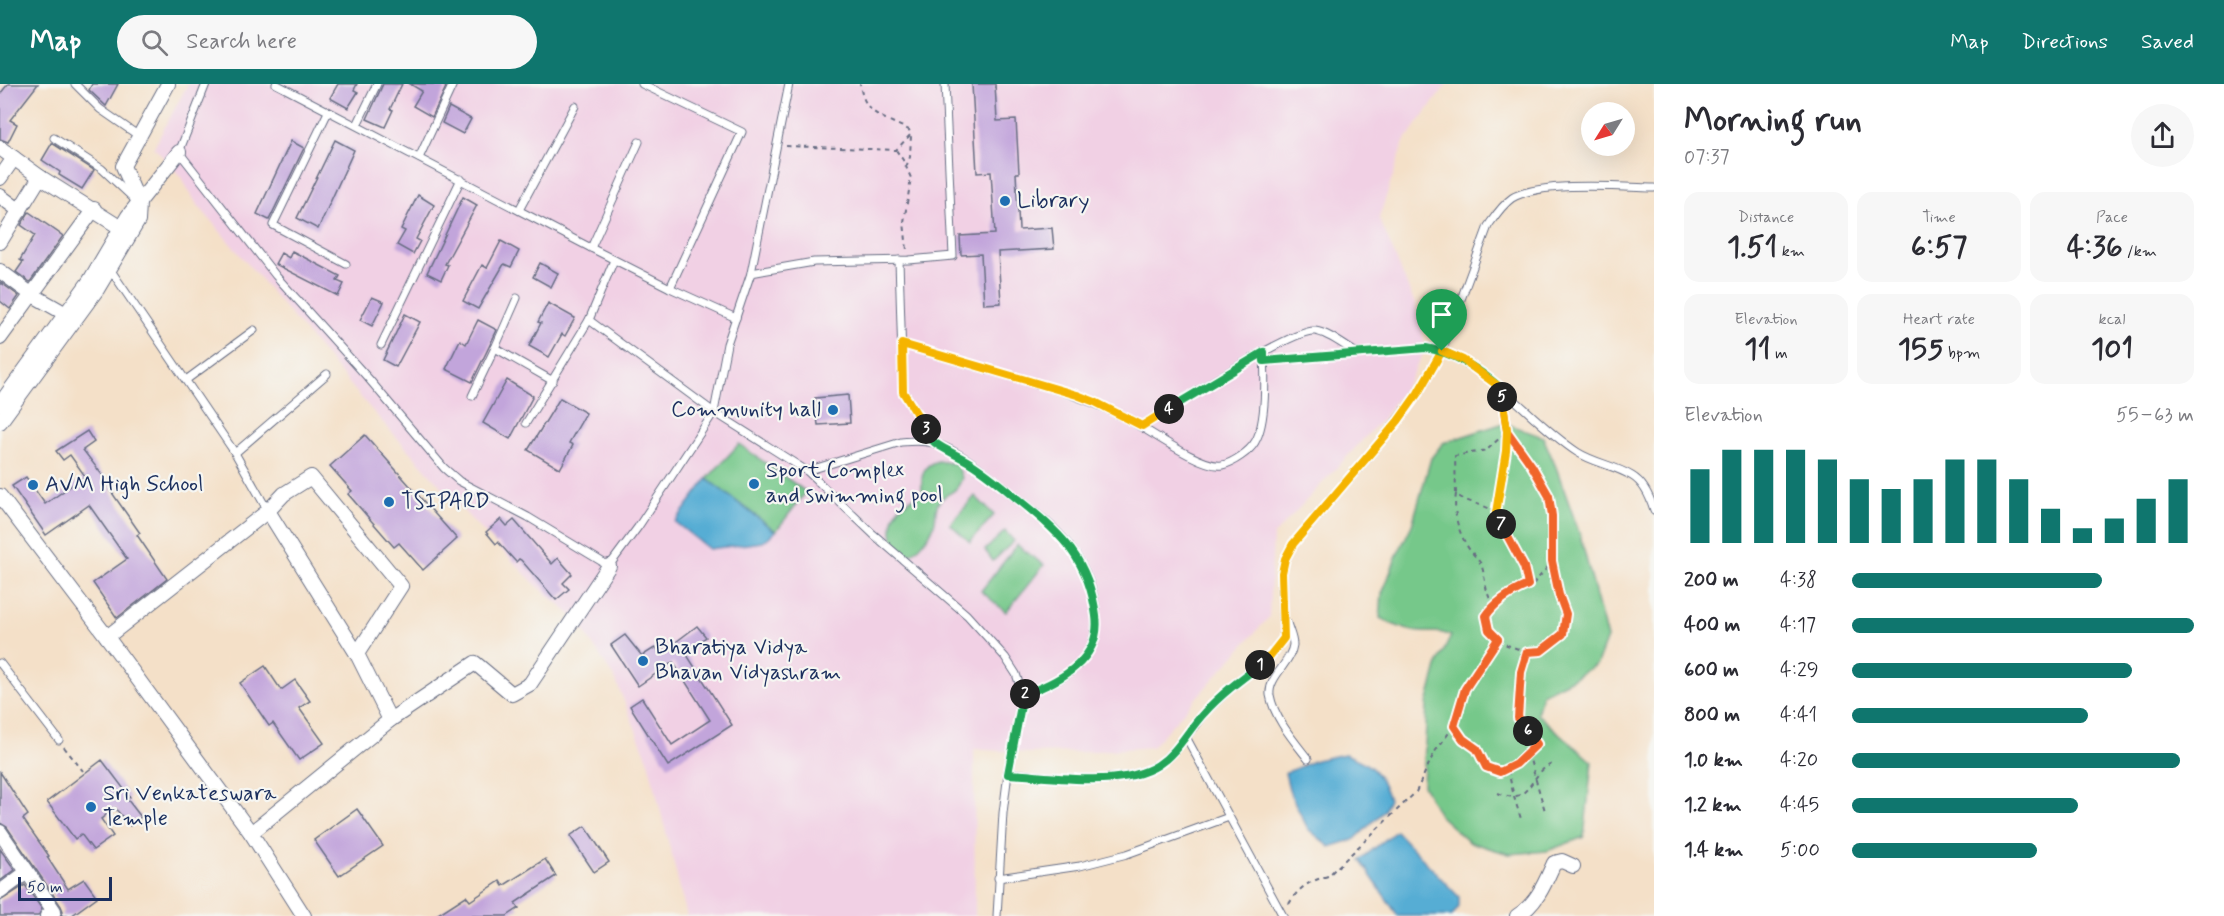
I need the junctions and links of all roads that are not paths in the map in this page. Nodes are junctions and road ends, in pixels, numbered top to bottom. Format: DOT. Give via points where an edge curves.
graph roads {
  1 [pos="75,84"];
  2 [pos="168,84"];
  3 [pos="206,84"];
  4 [pos="276,84"];
  5 [pos="377,84"];
  6 [pos="453,84"];
  7 [pos="642,84"];
  8 [pos="789,84"];
  9 [pos="945,84"];
  10 [pos="575,106"];
  11 [pos="328,112"];
  12 [pos="357,125"];
  13 [pos="140,136"];
  14 [pos="54,138"];
  15 [pos="639,142"];
  16 [pos="0,148"];
  17 [pos="179,152"];
  18 [pos="14,158"];
  19 [pos="419,158"];
  20 [pos="40,177"];
  21 [pos="0,178"];
  22 [pos="461,180"];
  23 [pos="1654,188"];
  24 [pos="0,196"];
  25 [pos="139,203"];
  26 [pos="94,209"];
  27 [pos="20,210"];
  28 [pos="519,210"];
  29 [pos="121,228"];
  30 [pos="0,242"];
  31 [pos="591,248"];
  32 [pos="614,260"];
  33 [pos="899,260"];
  34 [pos="346,264"];
  35 [pos="110,269"];
  36 [pos="0,271"];
  37 [pos="751,273"];
  38 [pos="670,288"];
  39 [pos="31,294"];
  40 [pos="517,298"];
  41 [pos="70,316"];
  42 [pos="736,318"];
  43 [pos="589,320"];
  44 [pos="254,330"];
  45 [pos="2,333"];
  46 [pos="902,344"];
  47 [pos="381,345"];
  48 [pos="495,348"];
  49 [pos="1442,351"];
  50 [pos="1264,352"];
  51 [pos="1355,352"];
  52 [pos="1264,361"];
  53 [pos="327,374"];
  54 [pos="186,380"];
  55 [pos="553,381"];
  56 [pos="472,396"];
  57 [pos="0,404"];
  58 [pos="714,412"];
  59 [pos="0,422"];
  60 [pos="526,423"];
  61 [pos="1142,426"];
  62 [pos="934,443"];
  63 [pos="235,453"];
  64 [pos="807,471"];
  65 [pos="0,496"];
  66 [pos="1654,510"];
  67 [pos="268,511"];
  68 [pos="609,566"];
  69 [pos="1285,618"];
  70 [pos="107,637"];
  71 [pos="357,654"];
  72 [pos="0,663"];
  73 [pos="1023,695"];
  74 [pos="390,720"];
  75 [pos="1186,737"];
  76 [pos="59,740"];
  77 [pos="1308,759"];
  78 [pos="1008,774"];
  79 [pos="1229,817"];
  80 [pos="0,832"];
  81 [pos="251,833"];
  82 [pos="1574,866"];
  83 [pos="27,872"];
  84 [pos="998,878"];
  85 [pos="0,892"];
  86 [pos="1285,913"];
  87 [pos="47,916"];
  88 [pos="304,916"];
  89 [pos="997,916"];
  90 [pos="1517,916"];
  1 -- 13 [label="lane" via="100,109"];
  2 -- 13 [label="street"];
  3 -- 17 [label="lane"];
  4 -- 11 [label="lane"];
  5 -- 12 [label="lane"];
  6 -- 19 [label="lane"];
  7 -- 38 [label="lane" via="742,132"];
  8 -- 37 [label="lane"];
  9 -- 33 [label="lane" via="953,256"];
  10 -- 28 [label="lane"];
  11 -- 12 [label="lane"];
  11 -- 34 [label="lane" via="273,225"];
  12 -- 19 [label="lane"];
  13 -- 25 [label="street" via="123,166"];
  14 -- 25 [label="lane" via="102,169"];
  15 -- 31 [label="lane"];
  16 -- 18 [label="street"];
  17 -- 25 [label="street"];
  17 -- 68 [label="lane" via="276,276 444,468 459,481"];
  18 -- 20 [label="street"];
  18 -- 21 [label="street"];
  19 -- 22 [label="lane"];
  20 -- 26 [label="street"];
  20 -- 27 [label="street"];
  22 -- 28 [label="lane"];
  22 -- 47 [label="lane"];
  23 -- 49 [label="lane" via="1551,189 1512,198 1488,226"];
  24 -- 27 [label="street"];
  25 -- 29 [label="street"];
  25 -- 35 [label="street" via="138,221"];
  26 -- 29 [label="street"];
  26 -- 39 [label="street"];
  27 -- 30 [label="street"];
  28 -- 31 [label="lane"];
  29 -- 41 [label="street"];
  31 -- 32 [label="lane"];
  32 -- 38 [label="lane"];
  32 -- 43 [label="lane"];
  33 -- 37 [label="lane" via="814,262"];
  33 -- 46 [label="lane"];
  35 -- 41 [label="street"];
  35 -- 54 [label="lane"];
  36 -- 39 [label="street"];
  37 -- 42 [label="lane"];
  38 -- 42 [label="lane"];
  39 -- 41 [label="street"];
  39 -- 45 [label="street"];
  40 -- 48 [label="lane"];
  41 -- 57 [label="street"];
  41 -- 59 [label="street"];
  42 -- 58 [label="lane"];
  43 -- 55 [label="lane"];
  43 -- 58 [label="lane"];
  44 -- 54 [label="lane"];
  46 -- 61 [label="lane" via="1077,395"];
  46 -- 62 [label="lane" via="903,392"];
  48 -- 55 [label="lane"];
  48 -- 56 [label="lane"];
  49 -- 51 [label="lane" via="1426,348"];
  49 -- 66 [label="lane" via="1463,360 1501,388 1575,451 1632,476 1649,494"];
  49 -- 69 [label="lane" via="1398,421 1293,544 1282,573"];
  50 -- 51 [label="lane" via="1306,331 1324,333"];
  50 -- 52 [label="lane"];
  50 -- 61 [label="lane"];
  51 -- 52 [label="lane"];
  52 -- 61 [label="lane" via="1258,435 1245,453 1225,465 1201,462"];
  53 -- 63 [label="lane"];
  54 -- 63 [label="lane"];
  55 -- 60 [label="lane"];
  58 -- 64 [label="lane"];
  58 -- 68 [label="lane"];
  62 -- 64 [label="lane" via="901,442"];
  62 -- 73 [label="lane" via="983,471 1051,525 1084,569 1094,597 1097,623 1091,645 1080,663 1067,675"];
  63 -- 67 [label="lane"];
  64 -- 73 [label="lane" via="967,615 1005,657"];
  65 -- 70 [label="street"];
  67 -- 70 [label="street"];
  67 -- 71 [label="street"];
  67 -- 71 [label="street" via="284,494 311,477 401,586"];
  68 -- 74 [label="street" via="530,684 512,694 476,663"];
  69 -- 75 [label="lane" via="1284,638 1276,649 1205,712"];
  69 -- 77 [label="lane" via="1293,643 1270,695 1282,722"];
  70 -- 81 [label="street"];
  71 -- 74 [label="street"];
  72 -- 76 [label="lane"];
  73 -- 78 [label="lane"];
  74 -- 81 [label="street"];
  75 -- 78 [label="lane" via="1158,765 1139,774 1063,778"];
  75 -- 79 [label="lane"];
  78 -- 84 [label="lane"];
  79 -- 84 [label="lane" via="1127,854 1080,866"];
  79 -- 86 [label="lane"];
  80 -- 83 [label="street"];
  81 -- 88 [label="street"];
  82 -- 90 [label="street" via="1562,861 1554,863 1542,891"];
  83 -- 85 [label="street"];
  83 -- 87 [label="street" via="54,911"];
  84 -- 89 [label="lane"];
}
